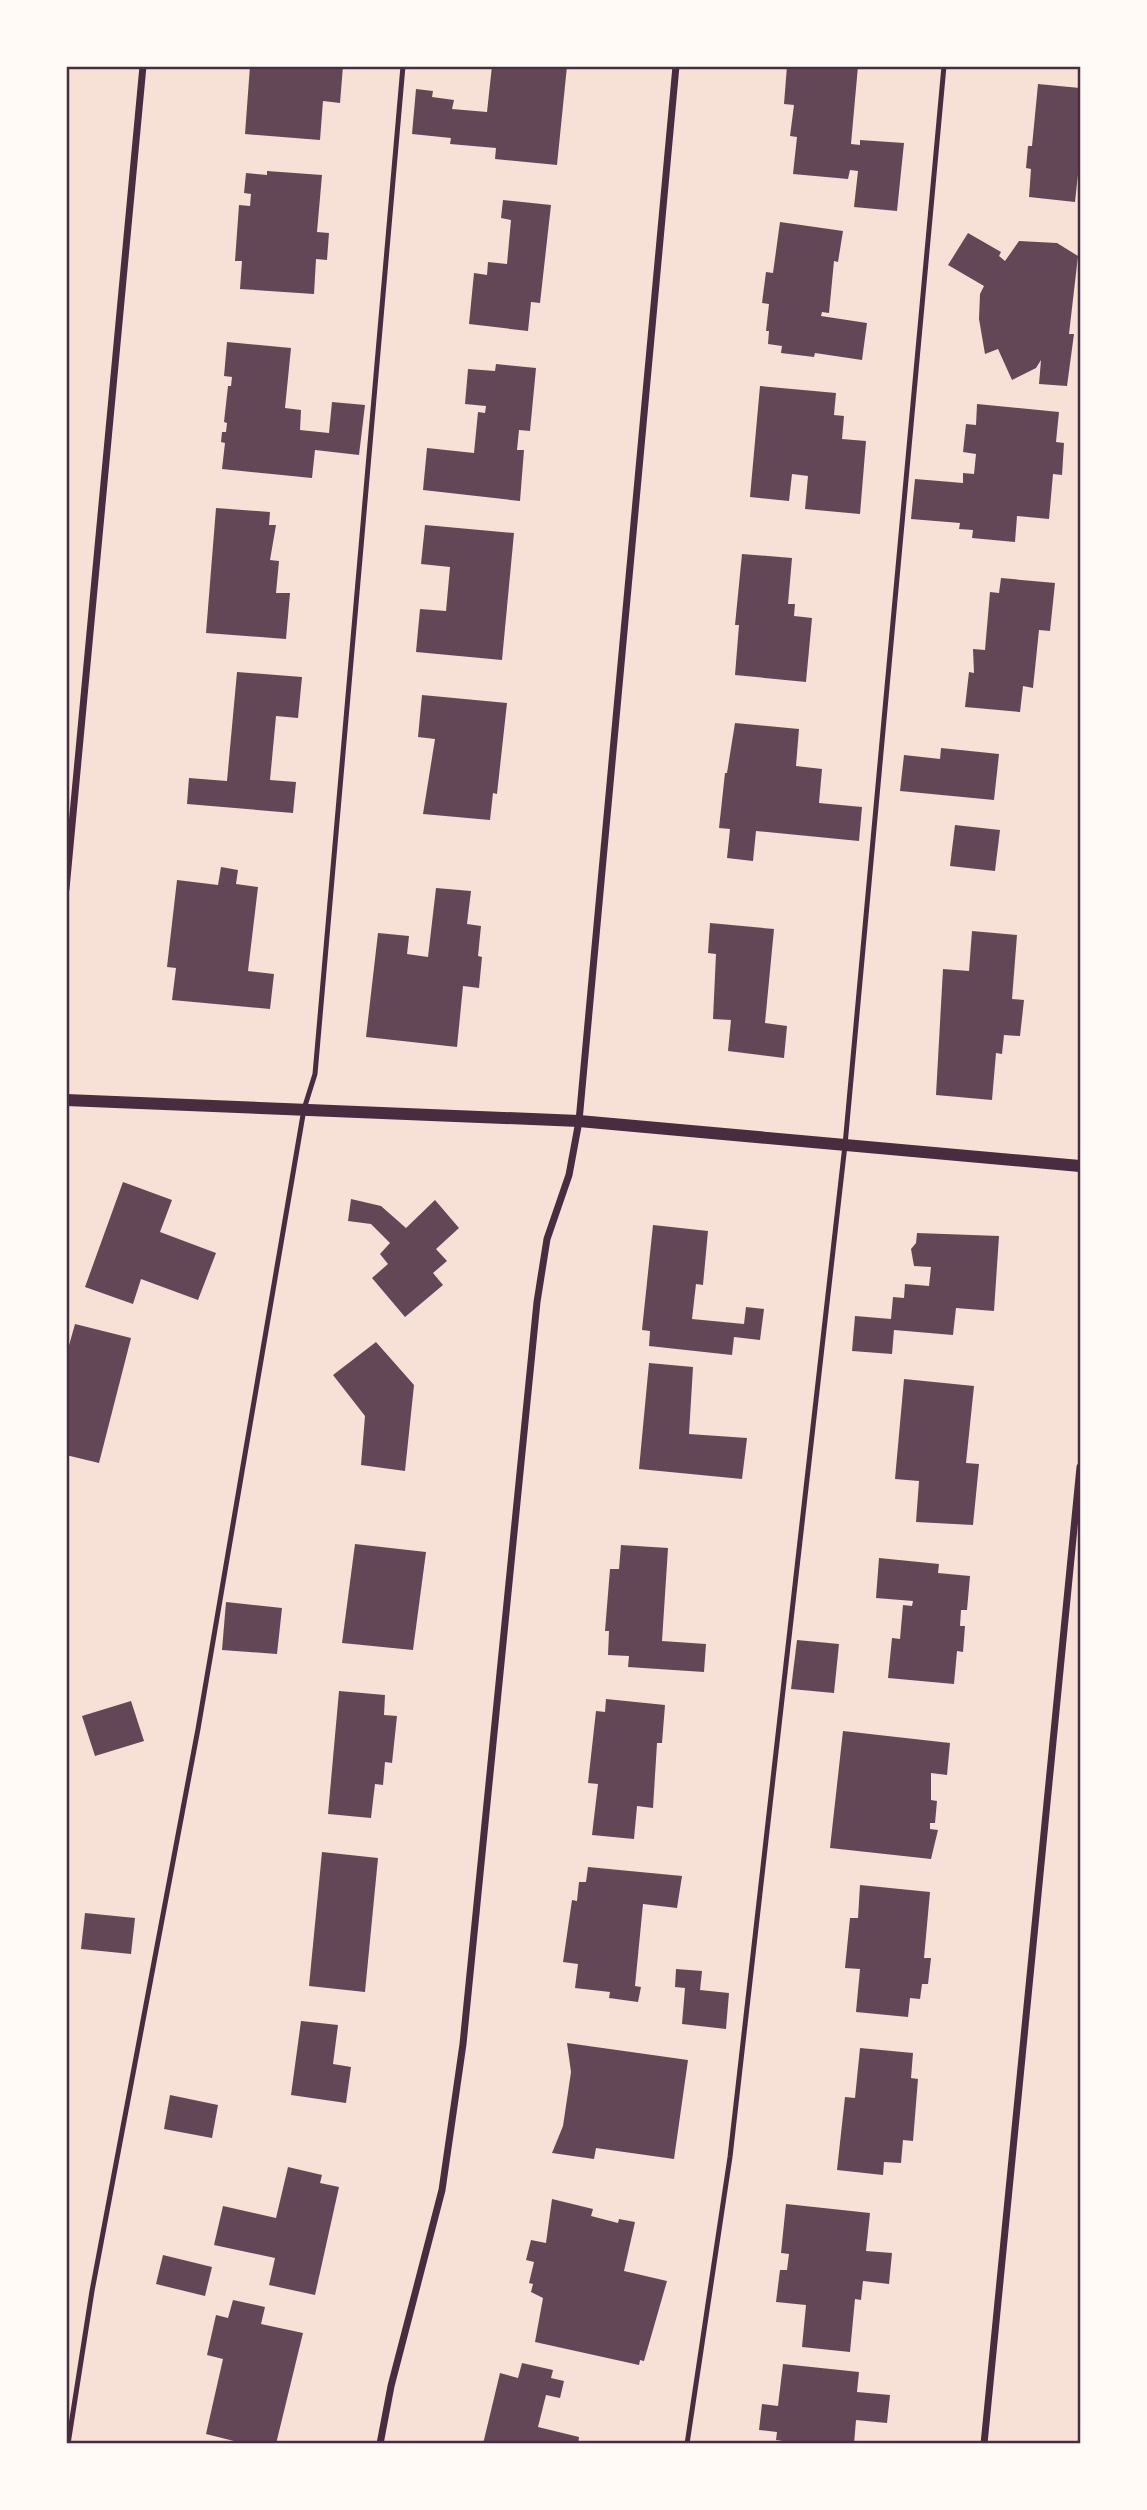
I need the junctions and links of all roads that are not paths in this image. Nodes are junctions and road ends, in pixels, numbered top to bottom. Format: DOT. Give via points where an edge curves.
graph roads {
  1 [pos="144,66"];
  2 [pos="403,66"];
  3 [pos="676,66"];
  4 [pos="944,66"];
  5 [pos="66,890"];
  6 [pos="66,1100"];
  7 [pos="304,1109"];
  8 [pos="579,1121"];
  9 [pos="845,1145"];
  10 [pos="1080,1166"];
  11 [pos="1080,1467"];
  12 [pos="68,2444"];
  13 [pos="380,2444"];
  14 [pos="687,2444"];
  15 [pos="984,2444"];
  1 -- 5 [label="street"];
  2 -- 7 [label="lane" via="315,1074"];
  3 -- 8 [label="street"];
  4 -- 9 [label="lane"];
  6 -- 7 [label="street"];
  7 -- 8 [label="street"];
  7 -- 12 [label="lane" via="198,1729 92,2291"];
  8 -- 9 [label="street"];
  8 -- 13 [label="street" via="569,1175 547,1239 537,1302 463,2044 442,2190"];
  9 -- 10 [label="street"];
  9 -- 14 [label="lane" via="730,2157"];
  11 -- 15 [label="street"];
}
